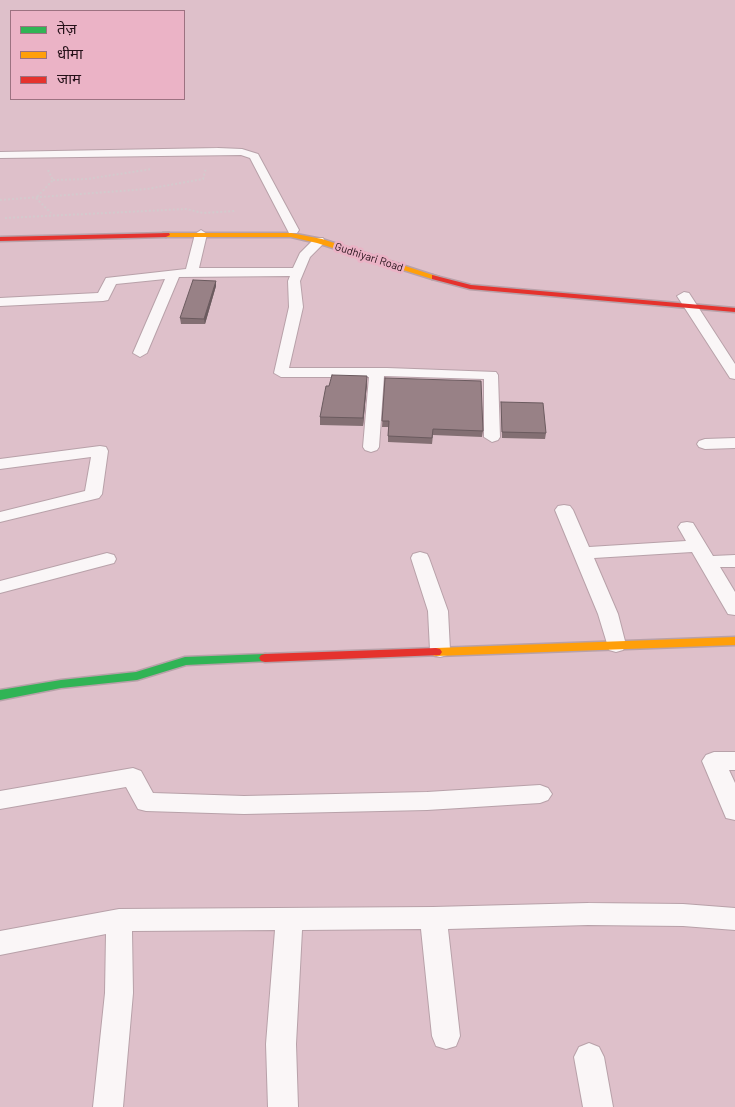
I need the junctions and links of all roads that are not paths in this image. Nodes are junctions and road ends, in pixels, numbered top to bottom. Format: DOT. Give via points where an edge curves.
graph roads {
  1 [pos="0,155"];
  2 [pos="293,230"];
  3 [pos="0,232"];
  4 [pos="202,234"];
  5 [pos="0,239"];
  6 [pos="319,241"];
  7 [pos="192,272"];
  8 [pos="298,272"];
  9 [pos="174,274"];
  10 [pos="687,301"];
  11 [pos="735,301"];
  12 [pos="0,302"];
  13 [pos="735,310"];
  14 [pos="140,353"];
  15 [pos="377,372"];
  16 [pos="735,375"];
  17 [pos="492,437"];
  18 [pos="735,443"];
  19 [pos="705,444"];
  20 [pos="371,447"];
  21 [pos="0,464"];
  22 [pos="564,510"];
  23 [pos="0,518"];
  24 [pos="687,527"];
  25 [pos="698,546"];
  26 [pos="584,553"];
  27 [pos="420,558"];
  28 [pos="107,559"];
  29 [pos="735,561"];
  30 [pos="708,562"];
  31 [pos="0,588"];
  32 [pos="735,609"];
  33 [pos="735,641"];
  34 [pos="616,645"];
  35 [pos="440,650"];
  36 [pos="0,695"];
  37 [pos="735,761"];
  38 [pos="540,794"];
  39 [pos="0,800"];
  40 [pos="735,811"];
  41 [pos="433,918"];
  42 [pos="289,919"];
  43 [pos="735,919"];
  44 [pos="118,920"];
  45 [pos="0,943"];
  46 [pos="446,1036"];
  47 [pos="589,1056"];
  48 [pos="108,1107"];
  49 [pos="284,1107"];
  50 [pos="598,1107"];
  1 -- 2 [label="street" via="242,152 254,156"];
  2 -- 3 [label="street, Gudhiyari Road" via="205,227"];
  2 -- 10 [label="street, Gudhiyari Road" via="327,236 484,282"];
  4 -- 5 [label="street, Gudhiyari Road"];
  4 -- 6 [label="street, Gudhiyari Road" via="290,235"];
  4 -- 7 [label="street"];
  6 -- 8 [label="street" via="304,256"];
  6 -- 10 [label="street, Gudhiyari Road" via="470,287 530,294"];
  7 -- 8 [label="street"];
  7 -- 9 [label="street"];
  8 -- 15 [label="street" via="294,282 296,307 281,373"];
  9 -- 12 [label="street" via="111,282 103,297"];
  9 -- 14 [label="street"];
  10 -- 11 [label="street, Gudhiyari Road"];
  10 -- 13 [label="street, Gudhiyari Road"];
  10 -- 16 [label="street"];
  15 -- 17 [label="street" via="491,375"];
  15 -- 20 [label="street"];
  18 -- 19 [label="street"];
  21 -- 23 [label="street" via="100,451 93,494"];
  22 -- 26 [label="street"];
  24 -- 25 [label="street"];
  25 -- 26 [label="street"];
  25 -- 30 [label="street"];
  26 -- 34 [label="street" via="608,614"];
  27 -- 35 [label="street" via="438,612"];
  28 -- 31 [label="street"];
  29 -- 30 [label="street"];
  30 -- 32 [label="street"];
  33 -- 34 [label="street"];
  34 -- 35 [label="street"];
  35 -- 36 [label="street" via="185,661 137,676 61,684"];
  37 -- 40 [label="street" via="714,761"];
  38 -- 39 [label="street" via="427,801 146,802 133,777"];
  41 -- 42 [label="street"];
  41 -- 43 [label="street" via="588,914"];
  41 -- 46 [label="street"];
  42 -- 44 [label="street"];
  42 -- 49 [label="street" via="281,1044"];
  44 -- 45 [label="street"];
  44 -- 48 [label="street" via="119,993"];
  47 -- 50 [label="street"];
}
